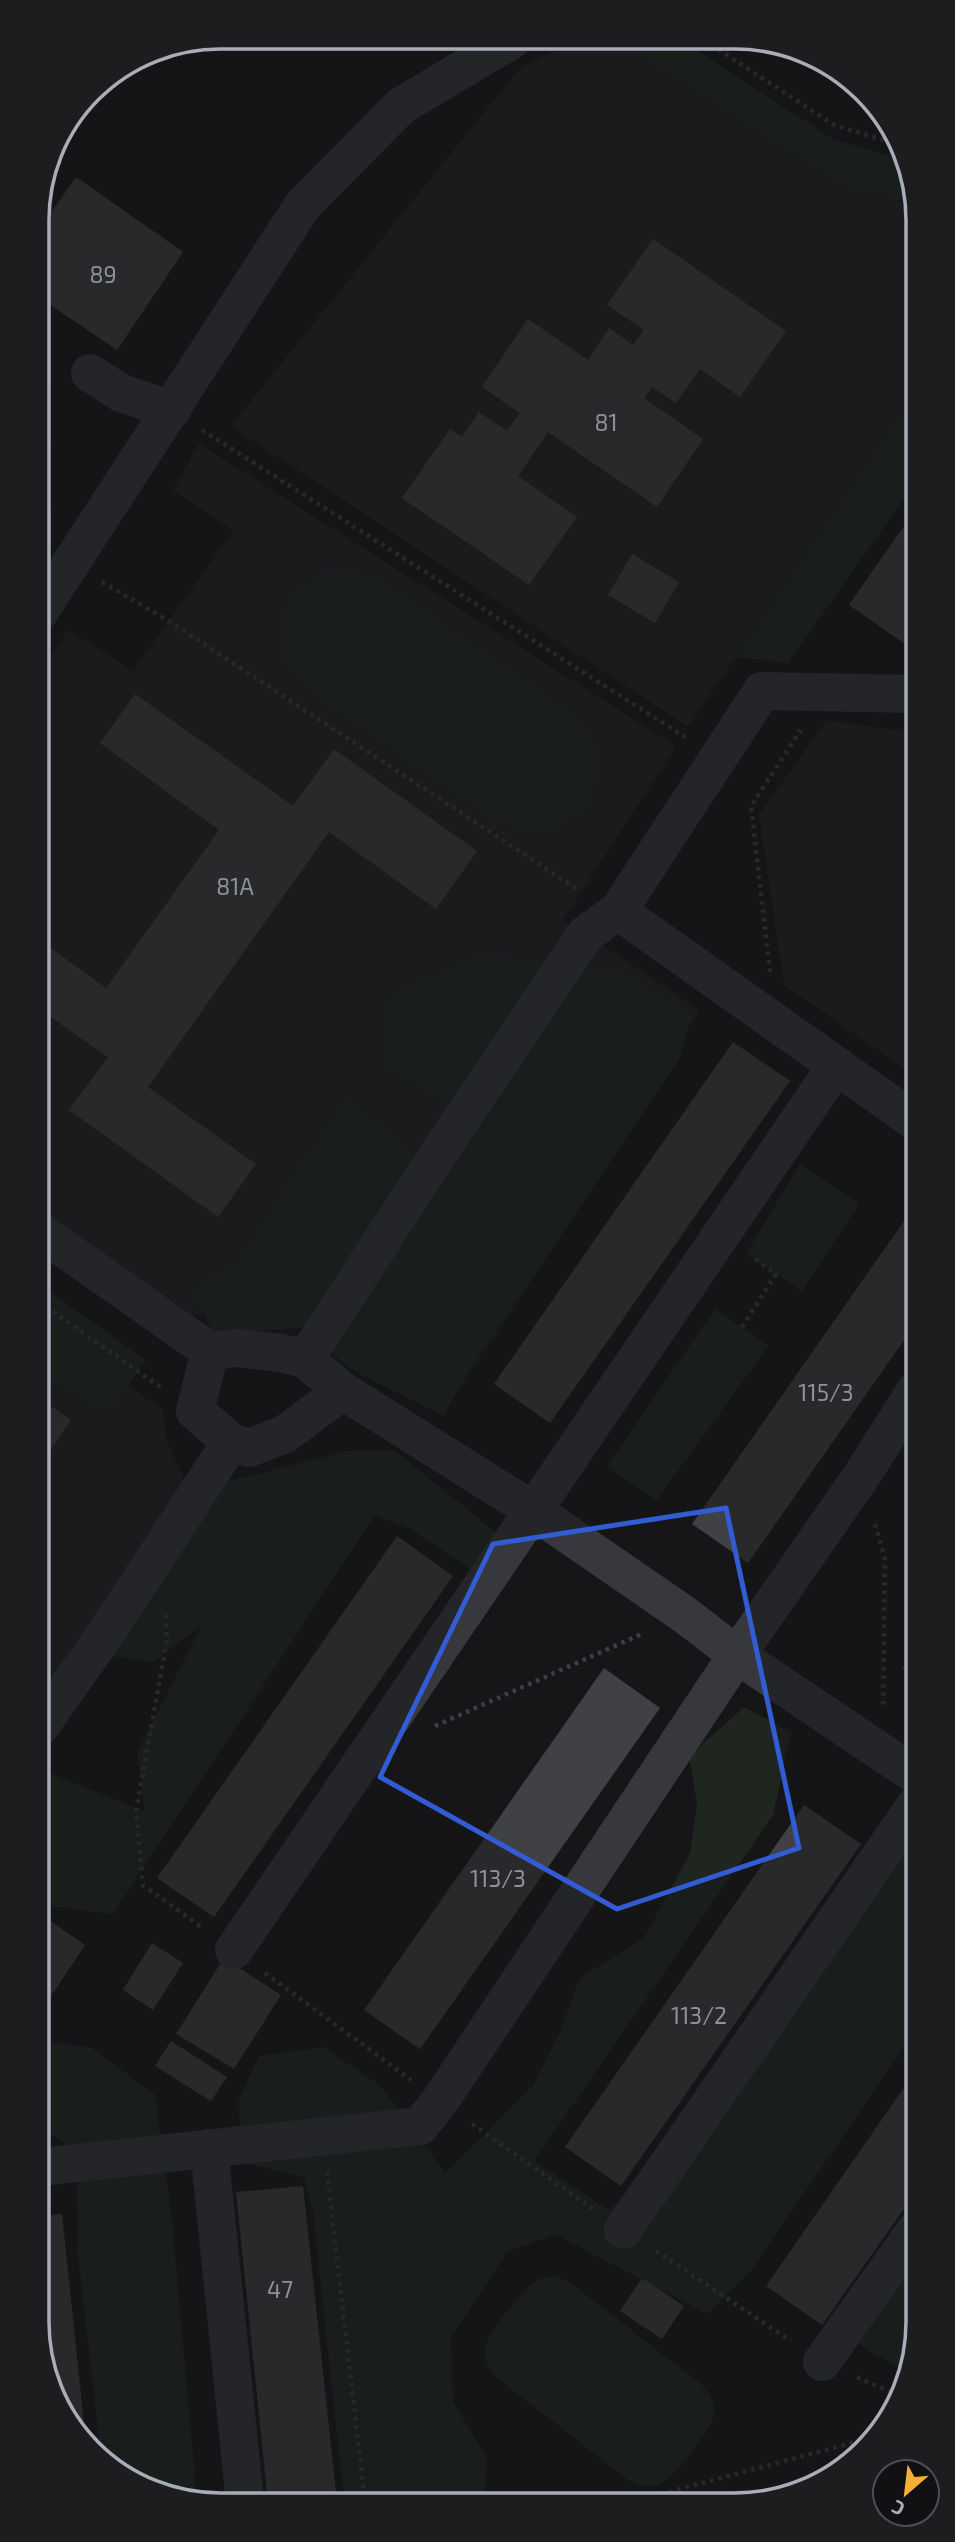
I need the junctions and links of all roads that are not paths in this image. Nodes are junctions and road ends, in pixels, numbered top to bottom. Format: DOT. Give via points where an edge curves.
graph roads {
  1 [pos="496,49"];
  2 [pos="89,373"];
  3 [pos="172,411"];
  4 [pos="49,597"];
  5 [pos="906,691"];
  6 [pos="618,911"];
  7 [pos="836,1066"];
  8 [pos="906,1115"];
  9 [pos="49,1238"];
  10 [pos="210,1351"];
  11 [pos="305,1359"];
  12 [pos="343,1391"];
  13 [pos="906,1406"];
  14 [pos="231,1442"];
  15 [pos="534,1511"];
  16 [pos="737,1655"];
  17 [pos="49,1714"];
  18 [pos="906,1768"];
  19 [pos="906,1819"];
  20 [pos="234,1950"];
  21 [pos="209,2148"];
  22 [pos="49,2165"];
  23 [pos="623,2230"];
  24 [pos="906,2244"];
  25 [pos="822,2362"];
  26 [pos="244,2493"];
  1 -- 3 [label="street" via="401,106 303,205"];
  2 -- 3 [label="street" via="121,393"];
  3 -- 4 [label="street"];
  5 -- 6 [label="street" via="762,691"];
  6 -- 7 [label="street"];
  6 -- 11 [label="street" via="586,933"];
  7 -- 8 [label="street"];
  7 -- 15 [label="street"];
  9 -- 10 [label="street"];
  10 -- 11 [label="street" via="237,1348"];
  10 -- 14 [label="street" via="195,1411"];
  11 -- 12 [label="street"];
  12 -- 14 [label="street" via="285,1434 249,1448"];
  12 -- 15 [label="street"];
  13 -- 16 [label="street"];
  14 -- 17 [label="street"];
  15 -- 16 [label="street"];
  15 -- 20 [label="street"];
  16 -- 18 [label="street"];
  16 -- 21 [label="street" via="420,2126"];
  19 -- 23 [label="street"];
  21 -- 22 [label="street"];
  21 -- 26 [label="street"];
  24 -- 25 [label="street"];
}
